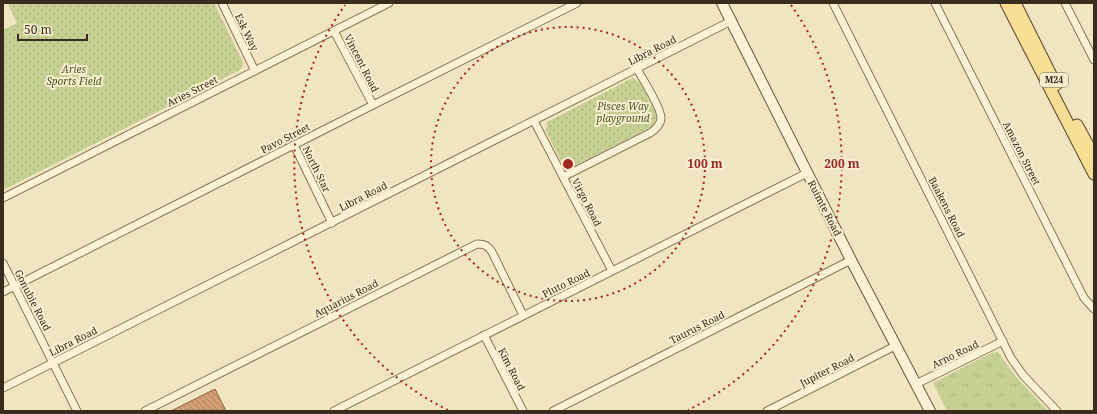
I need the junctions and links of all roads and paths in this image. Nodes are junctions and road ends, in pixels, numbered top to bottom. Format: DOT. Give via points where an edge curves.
graph roads {
  1 [pos="222,3"];
  2 [pos="389,3"];
  3 [pos="577,3"];
  4 [pos="722,3"];
  5 [pos="833,3"];
  6 [pos="935,3"];
  7 [pos="1006,3"];
  8 [pos="1015,3"];
  9 [pos="1065,3"];
  10 [pos="731,21"];
  11 [pos="334,31"];
  12 [pos="1094,60"];
  13 [pos="637,69"];
  14 [pos="255,71"];
  15 [pos="372,105"];
  16 [pos="534,121"];
  17 [pos="294,145"];
  18 [pos="1094,156"];
  19 [pos="807,173"];
  20 [pos="1094,174"];
  21 [pos="563,177"];
  22 [pos="3,198"];
  23 [pos="332,223"];
  24 [pos="851,260"];
  25 [pos="3,263"];
  26 [pos="612,271"];
  27 [pos="15,286"];
  28 [pos="3,292"];
  29 [pos="1094,309"];
  30 [pos="523,315"];
  31 [pos="484,335"];
  32 [pos="1003,341"];
  33 [pos="895,346"];
  34 [pos="53,363"];
  35 [pos="916,384"];
  36 [pos="3,388"];
  37 [pos="77,411"];
  38 [pos="145,411"];
  39 [pos="334,411"];
  40 [pos="523,411"];
  41 [pos="553,411"];
  42 [pos="767,411"];
  43 [pos="930,411"];
  44 [pos="1057,411"];
  1 -- 14 [label="street, Esk Way"];
  2 -- 11 [label="street, Aries Street"];
  3 -- 15 [label="street, Pavo Street"];
  4 -- 10 [label="street, Ruimte Road"];
  5 -- 32 [label="street, Baakens Road"];
  6 -- 29 [label="street, Amazon Street" via="1084,298"];
  7 -- 20 [label="main road, M24"];
  8 -- 18 [label="main road, M24"];
  9 -- 12 [label="street"];
  10 -- 13 [label="street, Libra Road"];
  10 -- 19 [label="street, Ruimte Road"];
  11 -- 14 [label="street, Aries Street"];
  11 -- 15 [label="street, Vincent Road"];
  13 -- 16 [label="street, Libra Road"];
  13 -- 21 [label="street" via="659,111 661,119 657,127 650,133"];
  14 -- 22 [label="street, Aries Street"];
  15 -- 17 [label="street, Pavo Street"];
  16 -- 21 [label="street, Virgo Road"];
  16 -- 23 [label="street, Libra Road"];
  17 -- 23 [label="street, North Star"];
  17 -- 27 [label="street, Pavo Street"];
  19 -- 24 [label="street, Ruimte Road"];
  19 -- 26 [label="street, Pluto Road"];
  21 -- 26 [label="street, Virgo Road"];
  23 -- 34 [label="street, Libra Road"];
  24 -- 33 [label="street, Ruimte Road"];
  24 -- 41 [label="street, Taurus Road"];
  25 -- 27 [label="street, Gonubie Road"];
  26 -- 30 [label="street, Pluto Road"];
  27 -- 28 [label="street, Pavo Street"];
  27 -- 34 [label="street, Gonubie Road"];
  30 -- 31 [label="street, Pluto Road"];
  30 -- 38 [label="street, Aquarius Road" via="492,252 484,244 478,244"];
  31 -- 39 [label="street, Pluto Road"];
  31 -- 40 [label="street, Kim Road"];
  32 -- 35 [label="street, Arno Road"];
  32 -- 44 [label="street, Baakens Road" via="1017,367"];
  33 -- 35 [label="street, Ruimte Road"];
  33 -- 42 [label="street, Jupiter Road"];
  34 -- 36 [label="street, Libra Road"];
  34 -- 37 [label="street, Gonubie Road"];
  35 -- 43 [label="street, Ruimte Road"];
}
